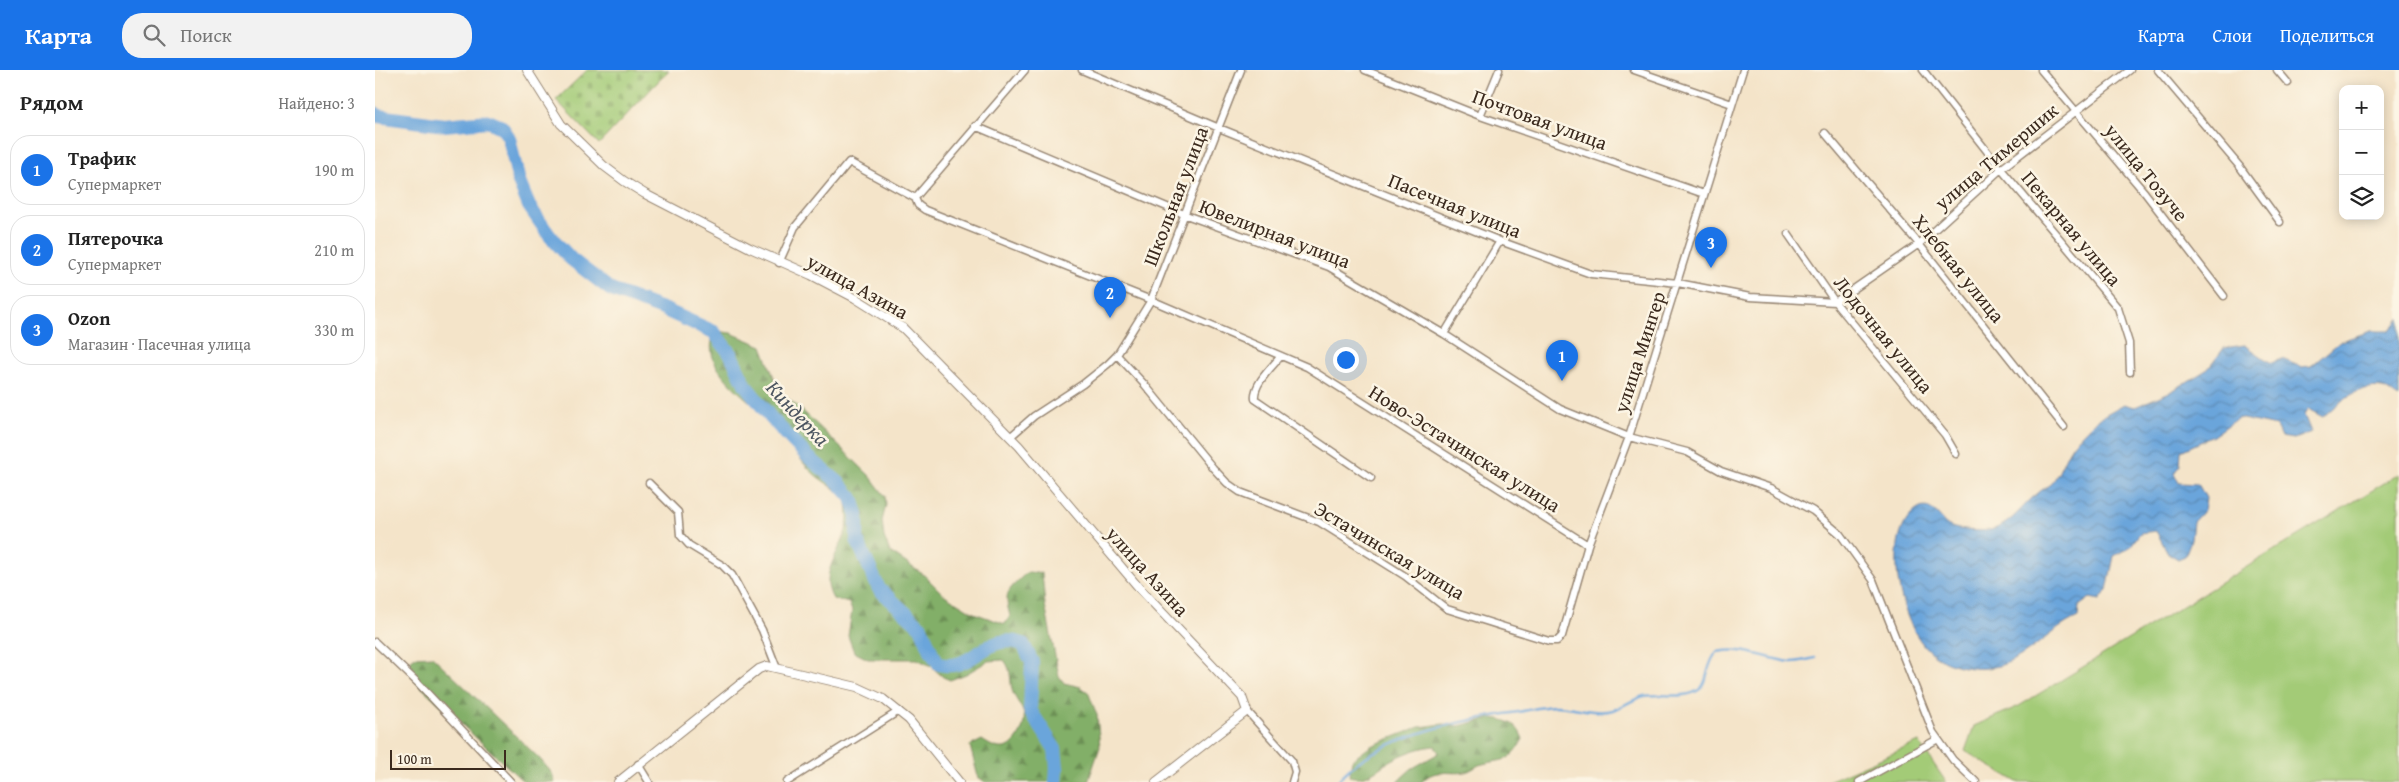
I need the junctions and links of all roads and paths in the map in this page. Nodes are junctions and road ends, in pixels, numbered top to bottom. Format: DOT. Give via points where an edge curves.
graph roads {
  1 [pos="527,70"];
  2 [pos="1025,70"];
  3 [pos="1082,70"];
  4 [pos="1241,70"];
  5 [pos="1365,70"];
  6 [pos="1499,70"];
  7 [pos="1634,70"];
  8 [pos="1743,70"];
  9 [pos="1923,70"];
  10 [pos="2041,70"];
  11 [pos="2130,70"];
  12 [pos="2158,70"];
  13 [pos="2277,70"];
  14 [pos="2288,83"];
  15 [pos="1732,104"];
  16 [pos="2076,111"];
  17 [pos="1480,116"];
  18 [pos="975,126"];
  19 [pos="1219,128"];
  20 [pos="1825,133"];
  21 [pos="2001,169"];
  22 [pos="1704,194"];
  23 [pos="915,198"];
  24 [pos="1186,215"];
  25 [pos="2280,222"];
  26 [pos="1788,234"];
  27 [pos="1500,241"];
  28 [pos="1919,244"];
  29 [pos="779,263"];
  30 [pos="1678,283"];
  31 [pos="2224,296"];
  32 [pos="1151,300"];
  33 [pos="1835,302"];
  34 [pos="1444,334"];
  35 [pos="1117,355"];
  36 [pos="1281,356"];
  37 [pos="2130,372"];
  38 [pos="2064,427"];
  39 [pos="1010,437"];
  40 [pos="1629,437"];
  41 [pos="1956,454"];
  42 [pos="1371,478"];
  43 [pos="649,483"];
  44 [pos="1589,545"];
  45 [pos="1557,641"];
  46 [pos="375,642"];
  47 [pos="776,666"];
  48 [pos="899,711"];
  49 [pos="1247,711"];
  50 [pos="1938,739"];
  51 [pos="638,764"];
  52 [pos="511,782"];
  53 [pos="617,782"];
  54 [pos="649,782"];
  55 [pos="787,782"];
  56 [pos="959,782"];
  57 [pos="1157,782"];
  58 [pos="1292,782"];
  59 [pos="1859,782"];
  60 [pos="1976,782"];
  1 -- 29 [label="street, улица Азина" via="561,124 623,181"];
  2 -- 18 [label="street"];
  3 -- 19 [label="street, Пасечная улица"];
  4 -- 19 [label="street, Школьная улица"];
  5 -- 17 [label="street, Почтовая улица"];
  6 -- 17 [label="street"];
  7 -- 15 [label="street"];
  8 -- 15 [label="street, улица Мингер"];
  9 -- 21 [label="street, Пекарная улица"];
  10 -- 16 [label="street, улица Тозуче"];
  11 -- 16 [label="street, улица Тимершик"];
  12 -- 25 [label="street" via="2240,167"];
  13 -- 14 [label="street"];
  15 -- 22 [label="street, улица Мингер"];
  16 -- 21 [label="street, улица Тимершик"];
  16 -- 31 [label="street, улица Тозуче" via="2145,193"];
  17 -- 22 [label="street, Почтовая улица"];
  18 -- 23 [label="street"];
  18 -- 24 [label="street, Ювелирная улица"];
  19 -- 24 [label="street, Школьная улица"];
  19 -- 27 [label="street, Пасечная улица"];
  20 -- 28 [label="street, Хлебная улица"];
  21 -- 28 [label="street, улица Тимершик"];
  21 -- 37 [label="street, Пекарная улица" via="2118,308 2129,343"];
  22 -- 30 [label="street, улица Мингер"];
  23 -- 29 [label="street, Ново-Эстачинская улица" via="849,162 795,226"];
  23 -- 32 [label="street, Ново-Эстачинская улица" via="925,210"];
  24 -- 32 [label="street, Школьная улица"];
  24 -- 34 [label="street, Ювелирная улица" via="1329,267"];
  26 -- 33 [label="street, Лодочная улица"];
  27 -- 30 [label="street, Пасечная улица" via="1591,274"];
  27 -- 34 [label="street"];
  28 -- 33 [label="street, улица Тимершик"];
  28 -- 38 [label="street, Хлебная улица"];
  29 -- 39 [label="street, улица Азина" via="811,275 863,302 903,328"];
  30 -- 33 [label="street, Пасечная улица" via="1750,297"];
  30 -- 40 [label="street, улица Мингер"];
  32 -- 35 [label="street, Школьная улица"];
  32 -- 36 [label="street, Ново-Эстачинская улица"];
  33 -- 41 [label="street, Лодочная улица" via="1945,435"];
  34 -- 40 [label="street, Ювелирная улица" via="1560,409"];
  35 -- 39 [label="street, Школьная улица"];
  35 -- 45 [label="street, Эстачинская улица" via="1222,478 1240,492 1319,522 1405,576 1447,609"];
  36 -- 42 [label="street" via="1258,386 1255,399"];
  36 -- 44 [label="street, Ново-Эстачинская улица" via="1307,367"];
  39 -- 49 [label="street, улица Азина" via="1140,590 1242,696"];
  40 -- 44 [label="street, улица Мингер"];
  40 -- 50 [label="street, Ювелирная улица" via="1687,452 1721,471 1771,488 1813,511 1840,534 1873,580"];
  43 -- 47 [label="street" via="678,512 680,535 731,575 762,630"];
  44 -- 45 [label="street, улица Мингер" via="1563,636"];
  46 -- 52 [label="street"];
  47 -- 48 [label="street" via="857,686"];
  47 -- 51 [label="street" via="759,670"];
  48 -- 55 [label="street"];
  48 -- 56 [label="street"];
  49 -- 57 [label="street"];
  49 -- 58 [label="street" via="1292,762 1295,772"];
  50 -- 59 [label="street"];
  50 -- 60 [label="street, Ювелирная улица" via="1953,760"];
  51 -- 53 [label="street"];
  51 -- 54 [label="street"];
}
